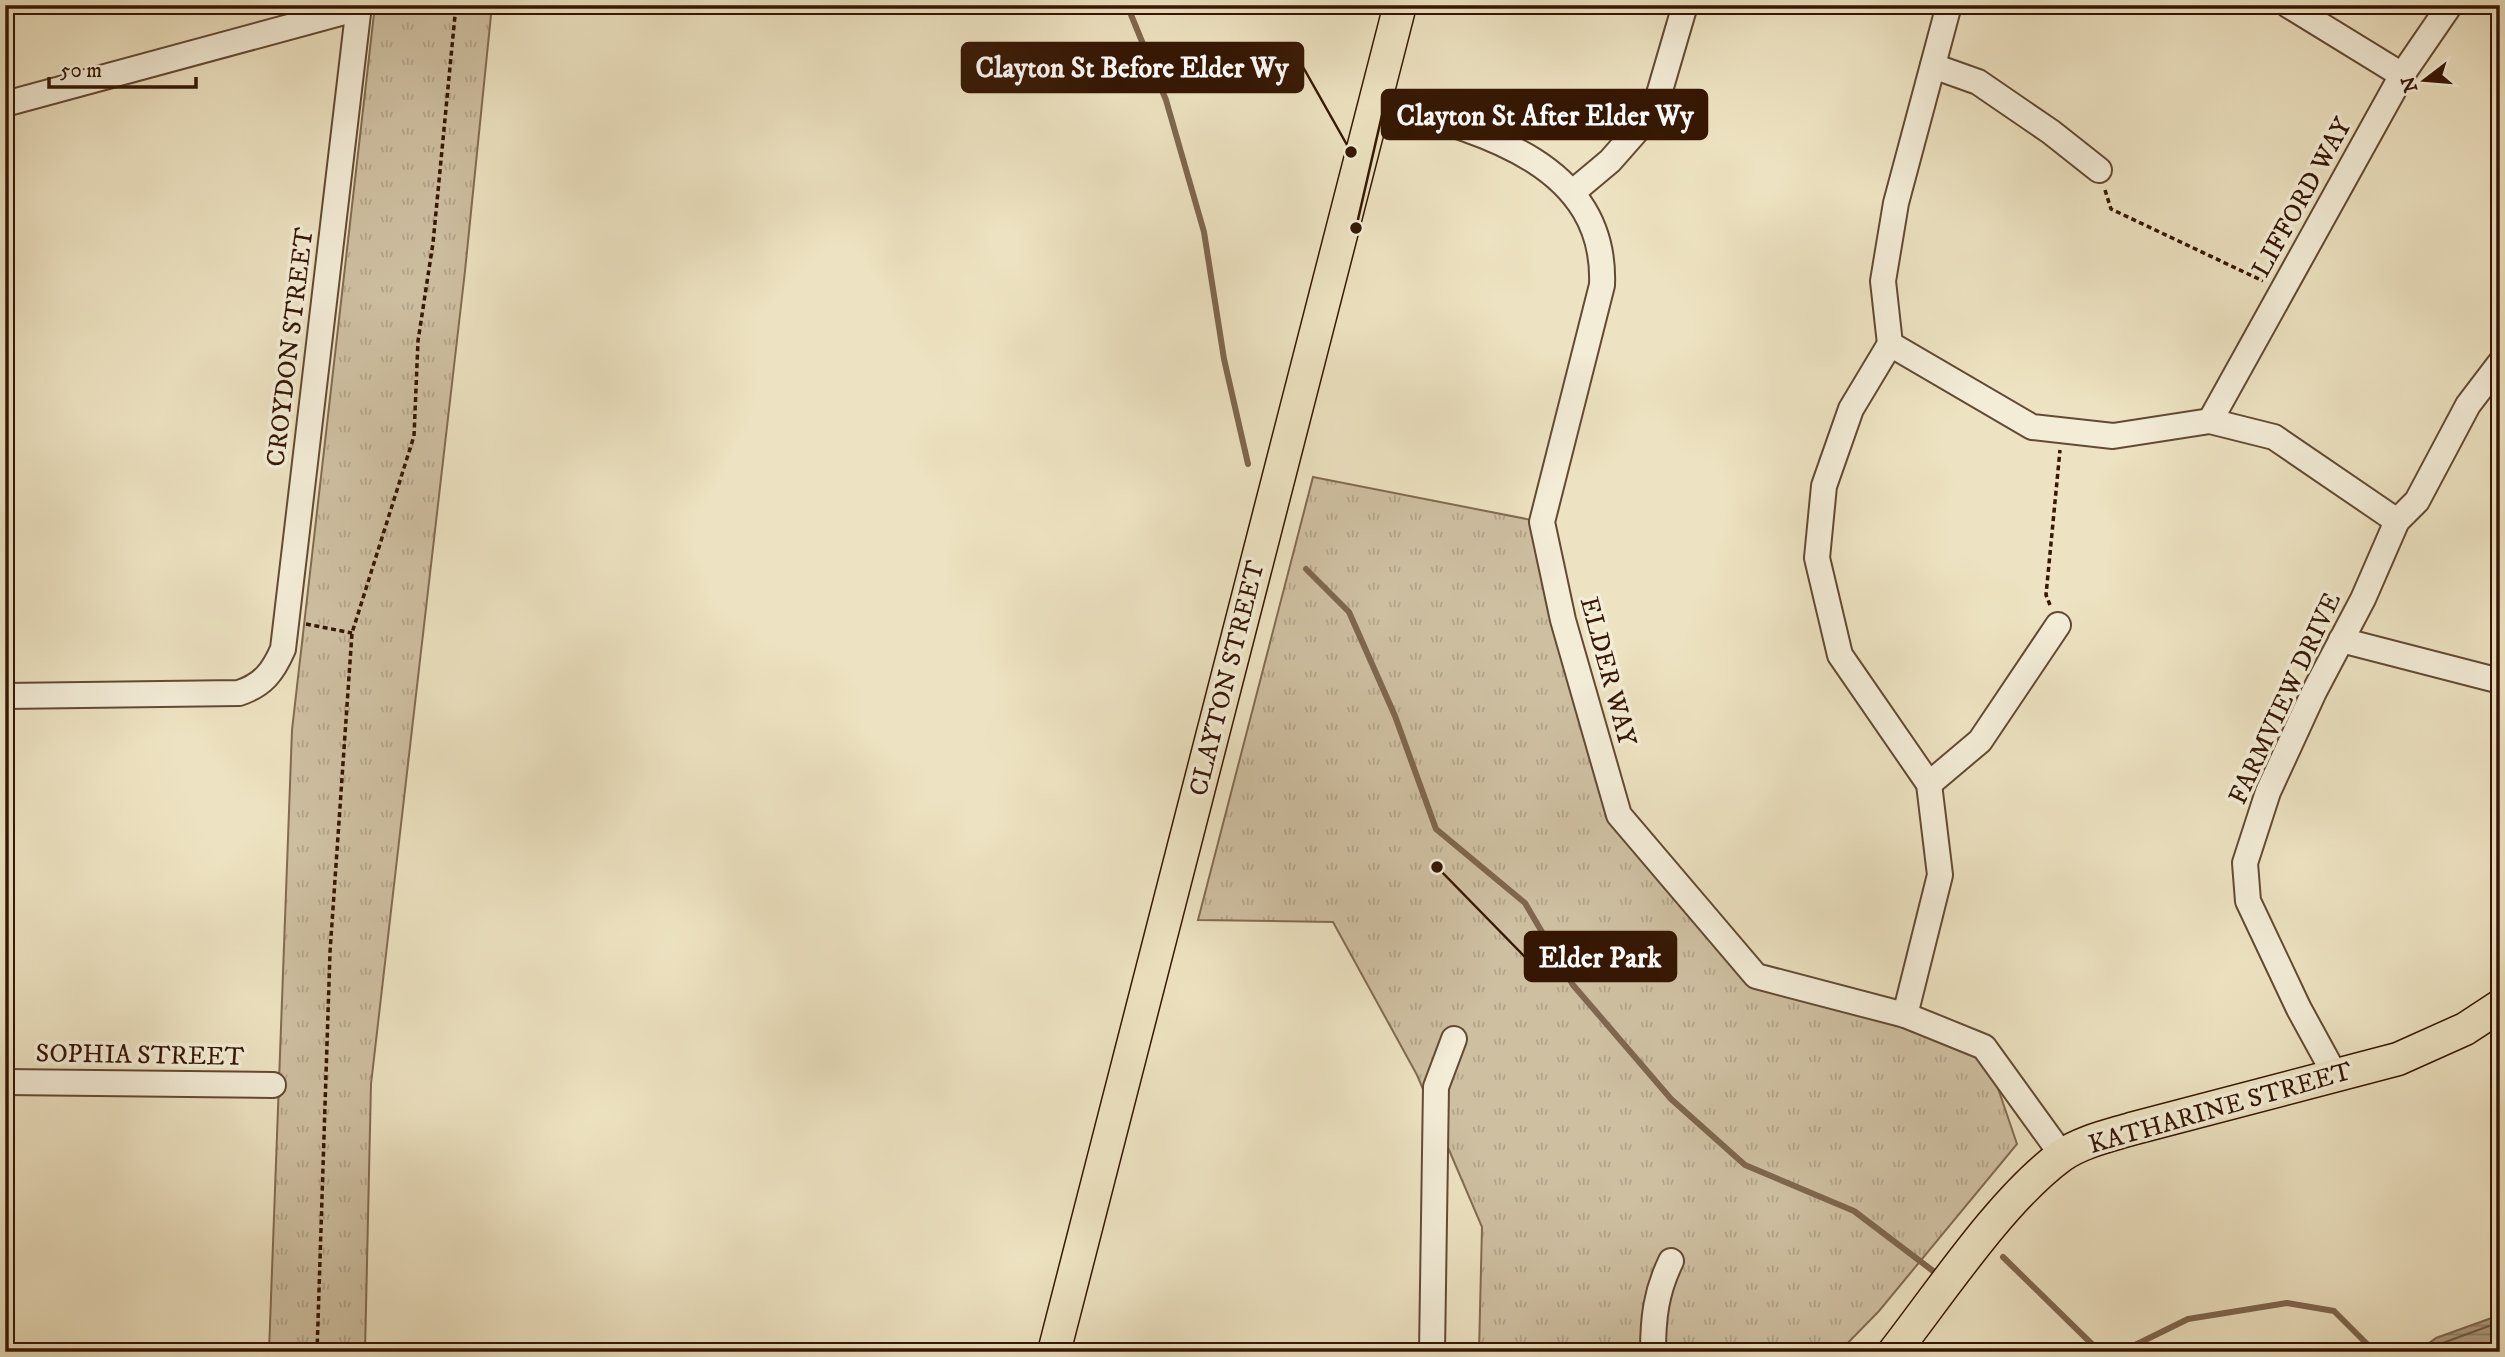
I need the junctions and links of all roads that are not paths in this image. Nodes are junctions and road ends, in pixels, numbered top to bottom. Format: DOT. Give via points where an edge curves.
graph roads {
  1 [pos="1400,5"];
  2 [pos="1685,5"];
  3 [pos="1950,5"];
  4 [pos="2288,5"];
  5 [pos="2450,5"];
  6 [pos="359,7"];
  7 [pos="1933,66"];
  8 [pos="2402,75"];
  9 [pos="1375,102"];
  10 [pos="5,104"];
  11 [pos="2099,170"];
  12 [pos="1573,192"];
  13 [pos="1890,344"];
  14 [pos="2500,363"];
  15 [pos="2210,421"];
  16 [pos="2398,521"];
  17 [pos="2058,625"];
  18 [pos="2342,640"];
  19 [pos="2500,681"];
  20 [pos="5,696"];
  21 [pos="1929,784"];
  22 [pos="2500,1006"];
  23 [pos="1905,1015"];
  24 [pos="1454,1039"];
  25 [pos="2334,1073"];
  26 [pos="5,1083"];
  27 [pos="273,1085"];
  28 [pos="2062,1155"];
  29 [pos="1671,1261"];
  30 [pos="1054,1352"];
  31 [pos="1432,1352"];
  32 [pos="1653,1352"];
  33 [pos="1894,1352"];
  1 -- 9 [label="main road, CLAYTON STREET"];
  2 -- 12 [label="street" via="1654,111 1610,161"];
  3 -- 7 [label="street"];
  4 -- 8 [label="street"];
  5 -- 8 [label="street, LIFFORD WAY"];
  6 -- 10 [label="street"];
  6 -- 20 [label="street, CROYDON STREET" via="287,621 274,671 258,687 239,694"];
  7 -- 11 [label="street" via="1978,82"];
  7 -- 13 [label="street" via="1896,203 1885,268"];
  8 -- 15 [label="street, LIFFORD WAY"];
  9 -- 12 [label="street, ELDER WAY" via="1488,135 1543,167"];
  9 -- 30 [label="main road, CLAYTON STREET"];
  12 -- 23 [label="street, ELDER WAY" via="1599,243 1602,285 1542,522 1563,620 1619,815 1756,976"];
  13 -- 15 [label="street" via="2032,427 2113,436"];
  13 -- 21 [label="street" via="1851,409 1828,473 1817,558 1840,655"];
  14 -- 16 [label="street, FARMVIEW DRIVE" via="2468,405 2417,501"];
  15 -- 16 [label="street" via="2274,437"];
  16 -- 18 [label="street, FARMVIEW DRIVE"];
  17 -- 21 [label="street" via="1980,741"];
  18 -- 19 [label="street"];
  18 -- 25 [label="street, FARMVIEW DRIVE" via="2269,792 2245,863 2248,901 2298,1009"];
  21 -- 23 [label="street" via="1940,875"];
  22 -- 25 [label="main road, KATHARINE STREET" via="2465,1029 2398,1059"];
  23 -- 28 [label="street, ELDER WAY" via="1984,1047"];
  24 -- 31 [label="street" via="1436,1087"];
  25 -- 28 [label="main road, KATHARINE STREET" via="2094,1140"];
  26 -- 27 [label="street, SOPHIA STREET"];
  28 -- 33 [label="main road, KATHARINE STREET" via="2000,1217"];
  29 -- 32 [label="street" via="1654,1309"];
}
